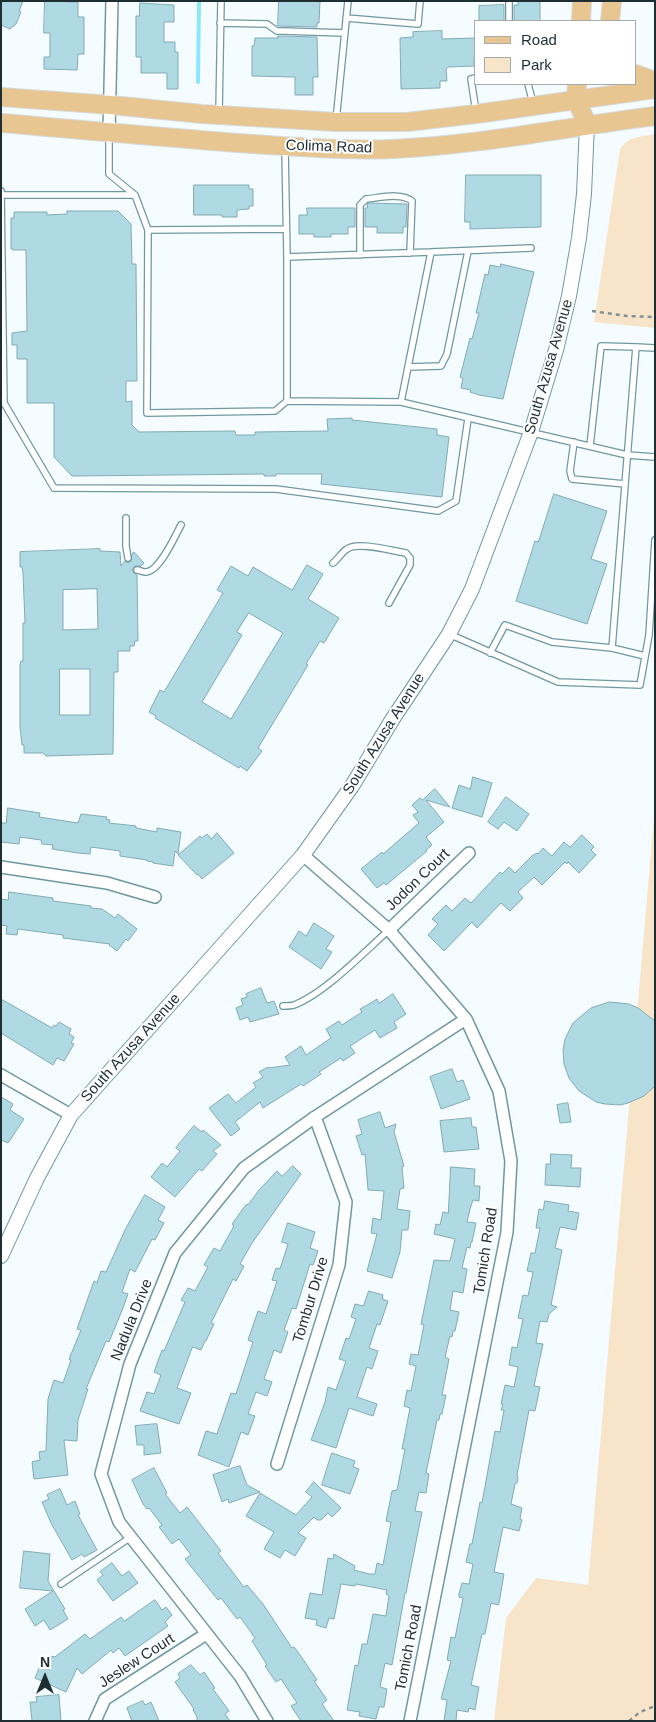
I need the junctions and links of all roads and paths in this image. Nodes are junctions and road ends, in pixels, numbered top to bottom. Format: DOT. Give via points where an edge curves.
graph roads {
  1 [pos="112,1"];
  2 [pos="221,1"];
  3 [pos="348,1"];
  4 [pos="420,1"];
  5 [pos="509,1"];
  6 [pos="582,1"];
  7 [pos="612,1"];
  8 [pos="346,18"];
  9 [pos="510,20"];
  10 [pos="580,20"];
  11 [pos="610,20"];
  12 [pos="220,23"];
  13 [pos="344,33"];
  14 [pos="636,74"];
  15 [pos="473,78"];
  16 [pos="655,81"];
  17 [pos="528,85"];
  18 [pos="655,89"];
  19 [pos="605,90"];
  20 [pos="577,91"];
  21 [pos="1,97"];
  22 [pos="110,105"];
  23 [pos="533,105"];
  24 [pos="476,114"];
  25 [pos="219,115"];
  26 [pos="655,116"];
  27 [pos="336,122"];
  28 [pos="1,123"];
  29 [pos="587,124"];
  30 [pos="110,132"];
  31 [pos="285,146"];
  32 [pos="1,191"];
  33 [pos="1,195"];
  34 [pos="135,195"];
  35 [pos="286,229"];
  36 [pos="148,230"];
  37 [pos="531,248"];
  38 [pos="468,251"];
  39 [pos="431,252"];
  40 [pos="410,253"];
  41 [pos="360,254"];
  42 [pos="287,257"];
  43 [pos="592,311"];
  44 [pos="655,317"];
  45 [pos="636,347"];
  46 [pos="655,348"];
  47 [pos="408,367"];
  48 [pos="287,401"];
  49 [pos="401,402"];
  50 [pos="468,419"];
  51 [pos="532,432"];
  52 [pos="574,442"];
  53 [pos="590,446"];
  54 [pos="627,455"];
  55 [pos="655,457"];
  56 [pos="625,484"];
  57 [pos="126,518"];
  58 [pos="181,525"];
  59 [pos="655,540"];
  60 [pos="128,558"];
  61 [pos="334,564"];
  62 [pos="137,570"];
  63 [pos="388,603"];
  64 [pos="449,634"];
  65 [pos="612,648"];
  66 [pos="490,653"];
  67 [pos="645,656"];
  68 [pos="469,853"];
  69 [pos="303,855"];
  70 [pos="1,867"];
  71 [pos="154,897"];
  72 [pos="388,930"];
  73 [pos="283,1006"];
  74 [pos="466,1019"];
  75 [pos="1,1075"];
  76 [pos="72,1115"];
  77 [pos="315,1117"];
  78 [pos="1,1256"];
  79 [pos="277,1464"];
  80 [pos="131,1537"];
  81 [pos="61,1584"];
  82 [pos="206,1634"];
  83 [pos="655,1706"];
  84 [pos="95,1721"];
  85 [pos="267,1721"];
  86 [pos="410,1721"];
  87 [pos="629,1721"];
  1 -- 22 [label="street"];
  2 -- 12 [label="lane"];
  3 -- 8 [label="lane"];
  4 -- 8 [label="lane" via="418,24"];
  5 -- 9 [label="lane"];
  6 -- 10 [label="main road"];
  7 -- 11 [label="main road"];
  8 -- 13 [label="lane"];
  12 -- 13 [label="lane" via="267,24 277,31"];
  12 -- 25 [label="lane"];
  13 -- 27 [label="lane"];
  14 -- 16 [label="main road"];
  15 -- 24 [label="lane"];
  17 -- 23 [label="lane"];
  18 -- 19 [label="main road, Colima Road"];
  19 -- 20 [label="main road, Colima Road"];
  19 -- 29 [label="main road"];
  20 -- 23 [label="main road, Colima Road"];
  20 -- 29 [label="main road, South Azusa Avenue"];
  21 -- 22 [label="main road, Colima Road"];
  22 -- 25 [label="main road, Colima Road"];
  22 -- 30 [label="street"];
  23 -- 24 [label="main road, Colima Road"];
  24 -- 27 [label="main road, Colima Road" via="407,122"];
  25 -- 27 [label="main road, Colima Road"];
  26 -- 29 [label="main road, Colima Road"];
  27 -- 31 [label="main road" via="330,133 297,136"];
  28 -- 30 [label="main road, Colima Road"];
  29 -- 31 [label="main road, Colima Road" via="458,145 362,149"];
  29 -- 51 [label="street, South Azusa Avenue" via="584,194 569,296"];
  30 -- 31 [label="main road, Colima Road"];
  30 -- 34 [label="lane" via="109,174"];
  31 -- 35 [label="lane"];
  32 -- 33 [label="lane"];
  33 -- 34 [label="lane"];
  33 -- 50 [label="lane" via="4,402 54,488 276,489 438,511 456,501"];
  34 -- 36 [label="lane"];
  35 -- 36 [label="lane"];
  35 -- 42 [label="lane"];
  36 -- 48 [label="lane" via="148,413 275,410"];
  37 -- 38 [label="lane"];
  38 -- 39 [label="lane"];
  38 -- 47 [label="lane" via="447,354 441,366"];
  39 -- 40 [label="lane"];
  39 -- 47 [label="lane"];
  40 -- 41 [label="lane"];
  40 -- 41 [label="lane" via="412,201 396,196 366,199 360,206"];
  41 -- 42 [label="lane"];
  42 -- 48 [label="lane"];
  43 -- 44 [label="path"];
  45 -- 46 [label="lane"];
  45 -- 53 [label="lane" via="601,346"];
  45 -- 54 [label="lane"];
  47 -- 49 [label="lane"];
  48 -- 49 [label="lane"];
  49 -- 50 [label="lane"];
  50 -- 51 [label="lane"];
  51 -- 52 [label="lane"];
  51 -- 64 [label="street, South Azusa Avenue" via="472,589"];
  52 -- 53 [label="lane"];
  52 -- 56 [label="lane" via="572,478"];
  53 -- 54 [label="lane"];
  54 -- 55 [label="lane"];
  54 -- 56 [label="lane"];
  56 -- 65 [label="lane"];
  57 -- 60 [label="lane"];
  58 -- 62 [label="lane" via="158,565 146,573"];
  59 -- 67 [label="lane"];
  61 -- 63 [label="lane" via="347,548 353,546 406,553 410,565"];
  64 -- 66 [label="lane"];
  64 -- 69 [label="street, South Azusa Avenue" via="352,786"];
  65 -- 66 [label="lane" via="552,642 505,625"];
  65 -- 67 [label="lane"];
  66 -- 67 [label="lane" via="558,682 640,685"];
  68 -- 72 [label="street, Jodon Court"];
  69 -- 72 [label="street, Tomich Road"];
  69 -- 76 [label="street, South Azusa Avenue"];
  70 -- 71 [label="street" via="107,883"];
  72 -- 73 [label="lane" via="316,992 293,1006"];
  72 -- 74 [label="street, Tomich Road"];
  74 -- 77 [label="street, Nadula Drive"];
  74 -- 86 [label="street, Tomich Road" via="499,1091 511,1161 507,1232"];
  75 -- 76 [label="street"];
  76 -- 78 [label="street, South Azusa Avenue" via="36,1178"];
  77 -- 79 [label="street, Tombur Drive" via="346,1202 339,1265"];
  77 -- 80 [label="street, Nadula Drive" via="244,1168 175,1254 130,1364 101,1474 119,1522"];
  80 -- 81 [label="lane"];
  80 -- 82 [label="street, Nadula Drive"];
  82 -- 84 [label="street, Jeslew Court" via="105,1699"];
  82 -- 85 [label="street, Nadula Drive" via="240,1676"];
  83 -- 87 [label="path"];
}
